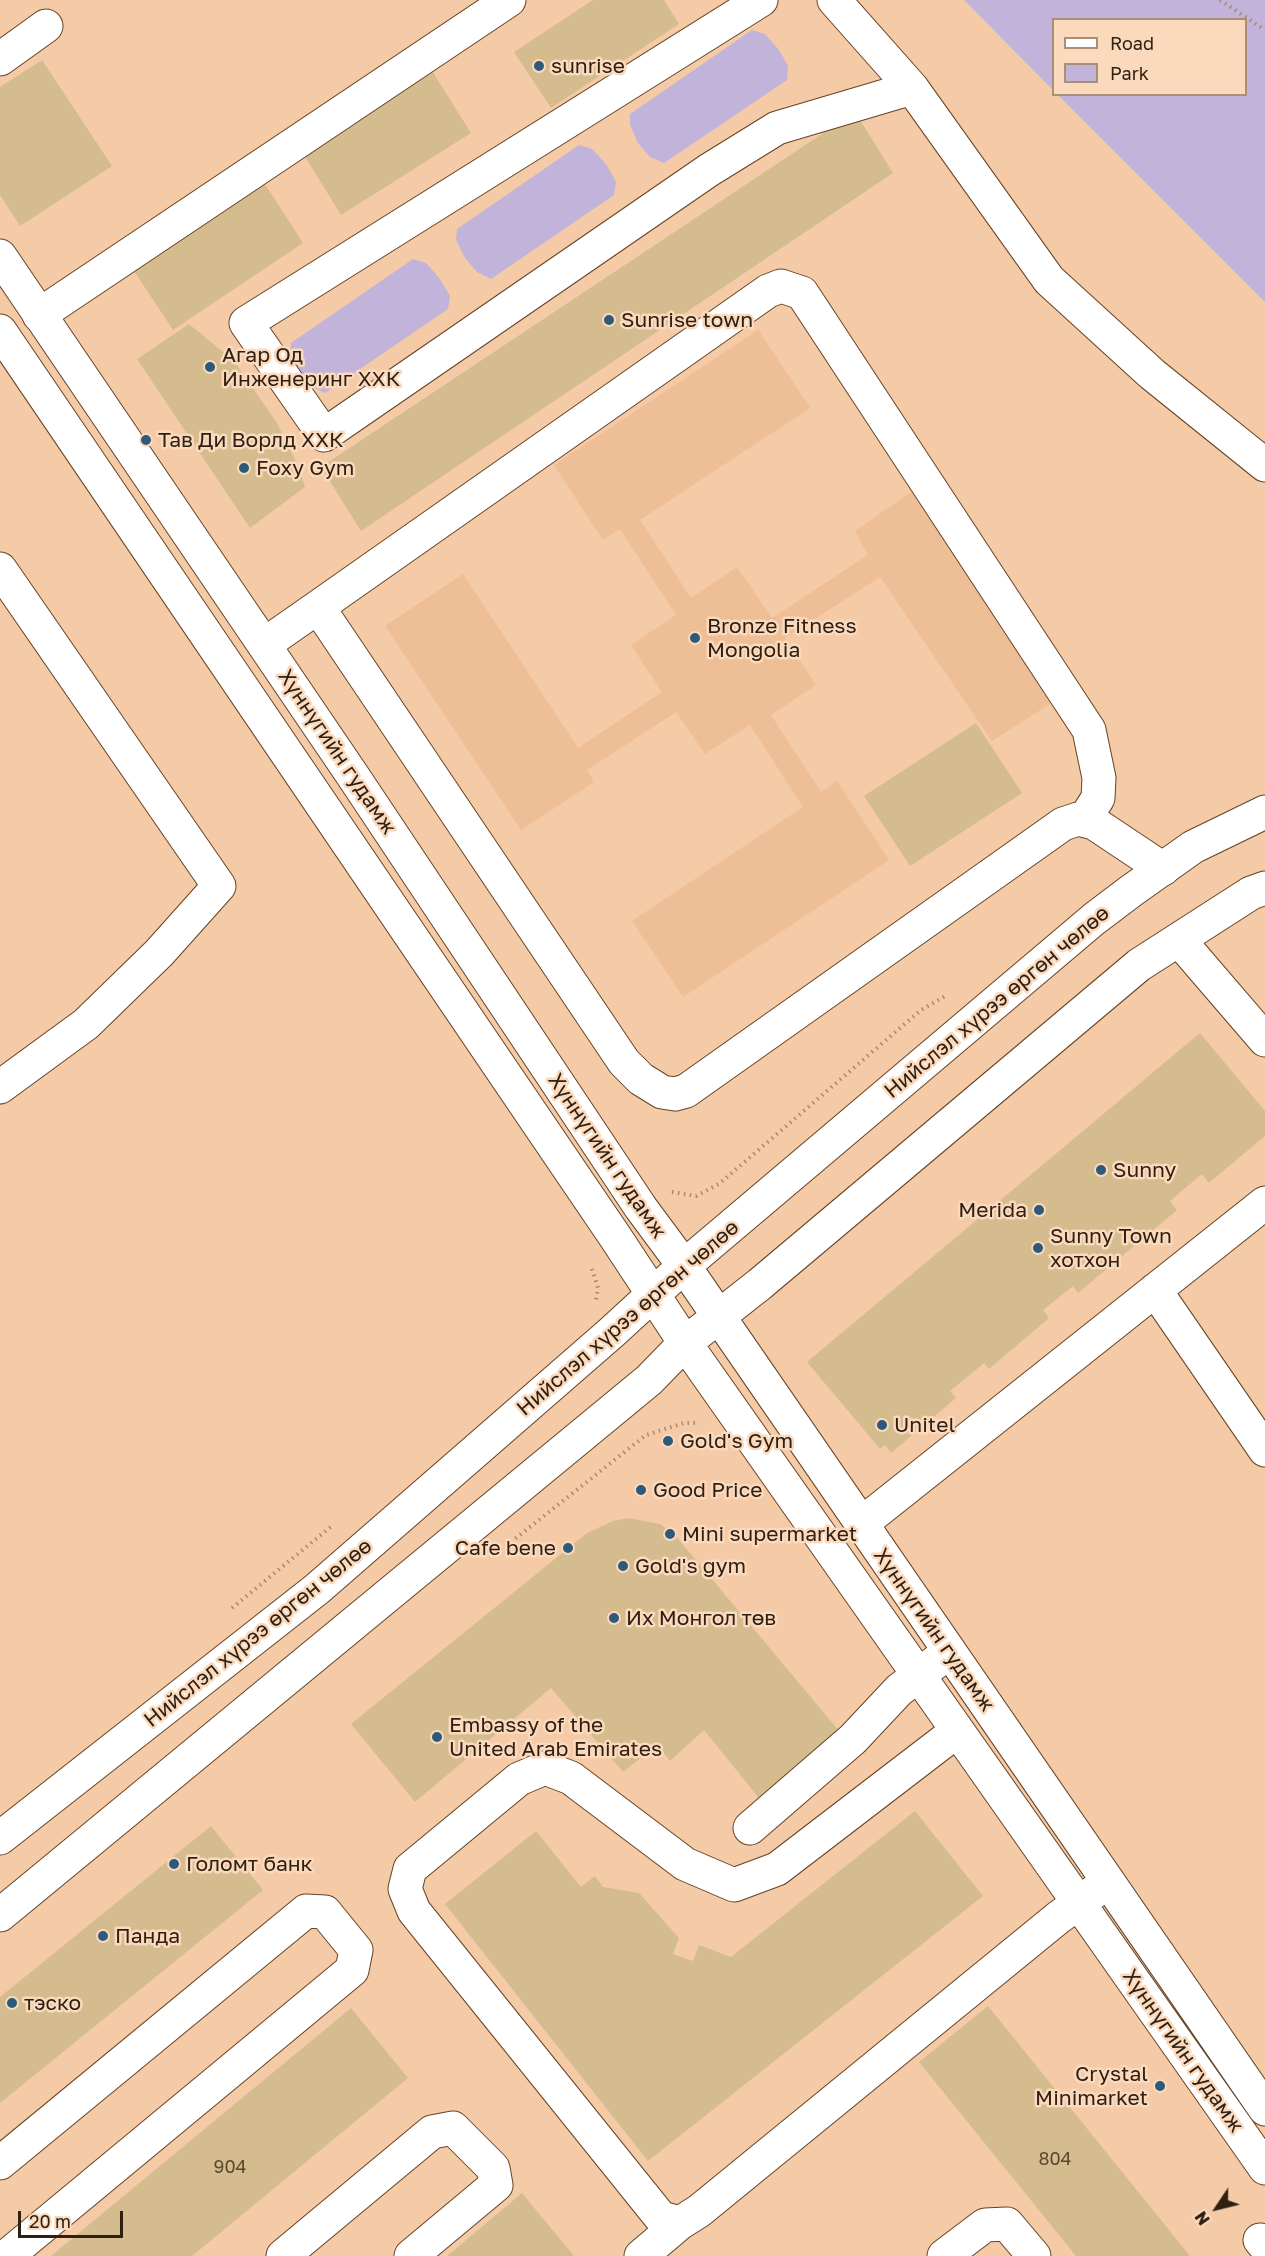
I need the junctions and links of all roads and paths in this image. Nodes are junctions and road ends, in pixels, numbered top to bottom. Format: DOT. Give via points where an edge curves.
graph roads {
  1 [pos="509,0"];
  2 [pos="761,0"];
  3 [pos="834,0"];
  4 [pos="1220,0"];
  5 [pos="46,26"];
  6 [pos="1265,30"];
  7 [pos="0,59"];
  8 [pos="912,88"];
  9 [pos="0,256"];
  10 [pos="39,315"];
  11 [pos="0,331"];
  12 [pos="1265,465"];
  13 [pos="0,569"];
  14 [pos="318,607"];
  15 [pos="264,644"];
  16 [pos="1265,812"];
  17 [pos="1084,820"];
  18 [pos="1162,869"];
  19 [pos="1265,888"];
  20 [pos="1179,940"];
  21 [pos="1265,1040"];
  22 [pos="0,1087"];
  23 [pos="1265,1203"];
  24 [pos="592,1266"];
  25 [pos="684,1266"];
  26 [pos="1155,1290"];
  27 [pos="654,1294"];
  28 [pos="594,1311"];
  29 [pos="718,1316"];
  30 [pos="685,1343"];
  31 [pos="1265,1450"];
  32 [pos="340,1520"];
  33 [pos="861,1524"];
  34 [pos="229,1610"];
  35 [pos="949,1652"];
  36 [pos="919,1674"];
  37 [pos="957,1731"];
  38 [pos="750,1828"];
  39 [pos="0,1838"];
  40 [pos="1108,1882"];
  41 [pos="1079,1903"];
  42 [pos="0,1915"];
  43 [pos="1265,2109"];
  44 [pos="0,2163"];
  45 [pos="1265,2168"];
  46 [pos="680,2223"];
  47 [pos="7,2256"];
  48 [pos="283,2256"];
  49 [pos="411,2256"];
  50 [pos="641,2256"];
  51 [pos="944,2256"];
  52 [pos="1034,2256"];
  1 -- 10 [label="main road"];
  2 -- 8 [label="main road" via="246,323 324,435 709,170 777,129"];
  3 -- 8 [label="main road"];
  4 -- 6 [label="path"];
  5 -- 7 [label="main road"];
  8 -- 12 [label="main road" via="1049,280 1152,374"];
  9 -- 10 [label="main road, Хүннүгийн гудамж"];
  10 -- 15 [label="main road, Хүннүгийн гудамж"];
  11 -- 27 [label="main road, Хүннүгийн гудамж"];
  13 -- 22 [label="main road" via="219,886 159,953 86,1024"];
  14 -- 15 [label="main road"];
  14 -- 17 [label="main road" via="624,1062 647,1084 662,1092 675,1094 686,1090 1058,827"];
  14 -- 17 [label="main road" via="768,291 782,286 802,293 1089,730 1099,778 1098,798"];
  15 -- 25 [label="main road, Хүннүгийн гудамж" via="641,1208"];
  16 -- 18 [label="main road, Нийслэл хүрээ өргөн чөлөө" via="1193,847"];
  17 -- 18 [label="main road" via="1102,827"];
  18 -- 25 [label="main road, Нийслэл хүрээ өргөн чөлөө" via="1094,919"];
  19 -- 20 [label="main road"];
  20 -- 21 [label="main road"];
  20 -- 29 [label="main road" via="1139,965"];
  23 -- 26 [label="main road"];
  24 -- 28 [label="path" via="598,1288"];
  25 -- 27 [label="main road, Нийслэл хүрээ өргөн чөлөө"];
  25 -- 29 [label="main road, Хүннүгийн гудамж"];
  26 -- 31 [label="main road"];
  26 -- 33 [label="main road"];
  27 -- 30 [label="main road, Хүннүгийн гудамж"];
  27 -- 39 [label="main road, Нийслэл хүрээ өргөн чөлөө" via="317,1588"];
  29 -- 30 [label="main road"];
  29 -- 33 [label="main road, Хүннүгийн гудамж"];
  30 -- 36 [label="main road, Хүннүгийн гудамж"];
  30 -- 42 [label="main road" via="649,1380"];
  32 -- 34 [label="path"];
  33 -- 35 [label="main road, Хүннүгийн гудамж"];
  35 -- 36 [label="main road"];
  35 -- 40 [label="main road, Хүннүгийн гудамж"];
  36 -- 37 [label="main road, Хүннүгийн гудамж"];
  36 -- 38 [label="main road" via="853,1739"];
  37 -- 41 [label="main road, Хүннүгийн гудамж"];
  37 -- 46 [label="main road" via="777,1869 734,1885 685,1864 571,1778 545,1768 519,1779 411,1869 405,1889 414,1911 661,2218"];
  40 -- 41 [label="main road"];
  40 -- 43 [label="main road, Хүннүгийн гудамж"];
  41 -- 45 [label="main road, Хүннүгийн гудамж"];
  41 -- 46 [label="main road"];
  44 -- 47 [label="main road" via="306,1911 325,1912 356,1950 352,1970"];
  46 -- 50 [label="main road"];
  48 -- 49 [label="main road" via="432,2132 453,2128 493,2168 496,2185"];
  51 -- 52 [label="main road" via="985,2225 1007,2224"];
}
